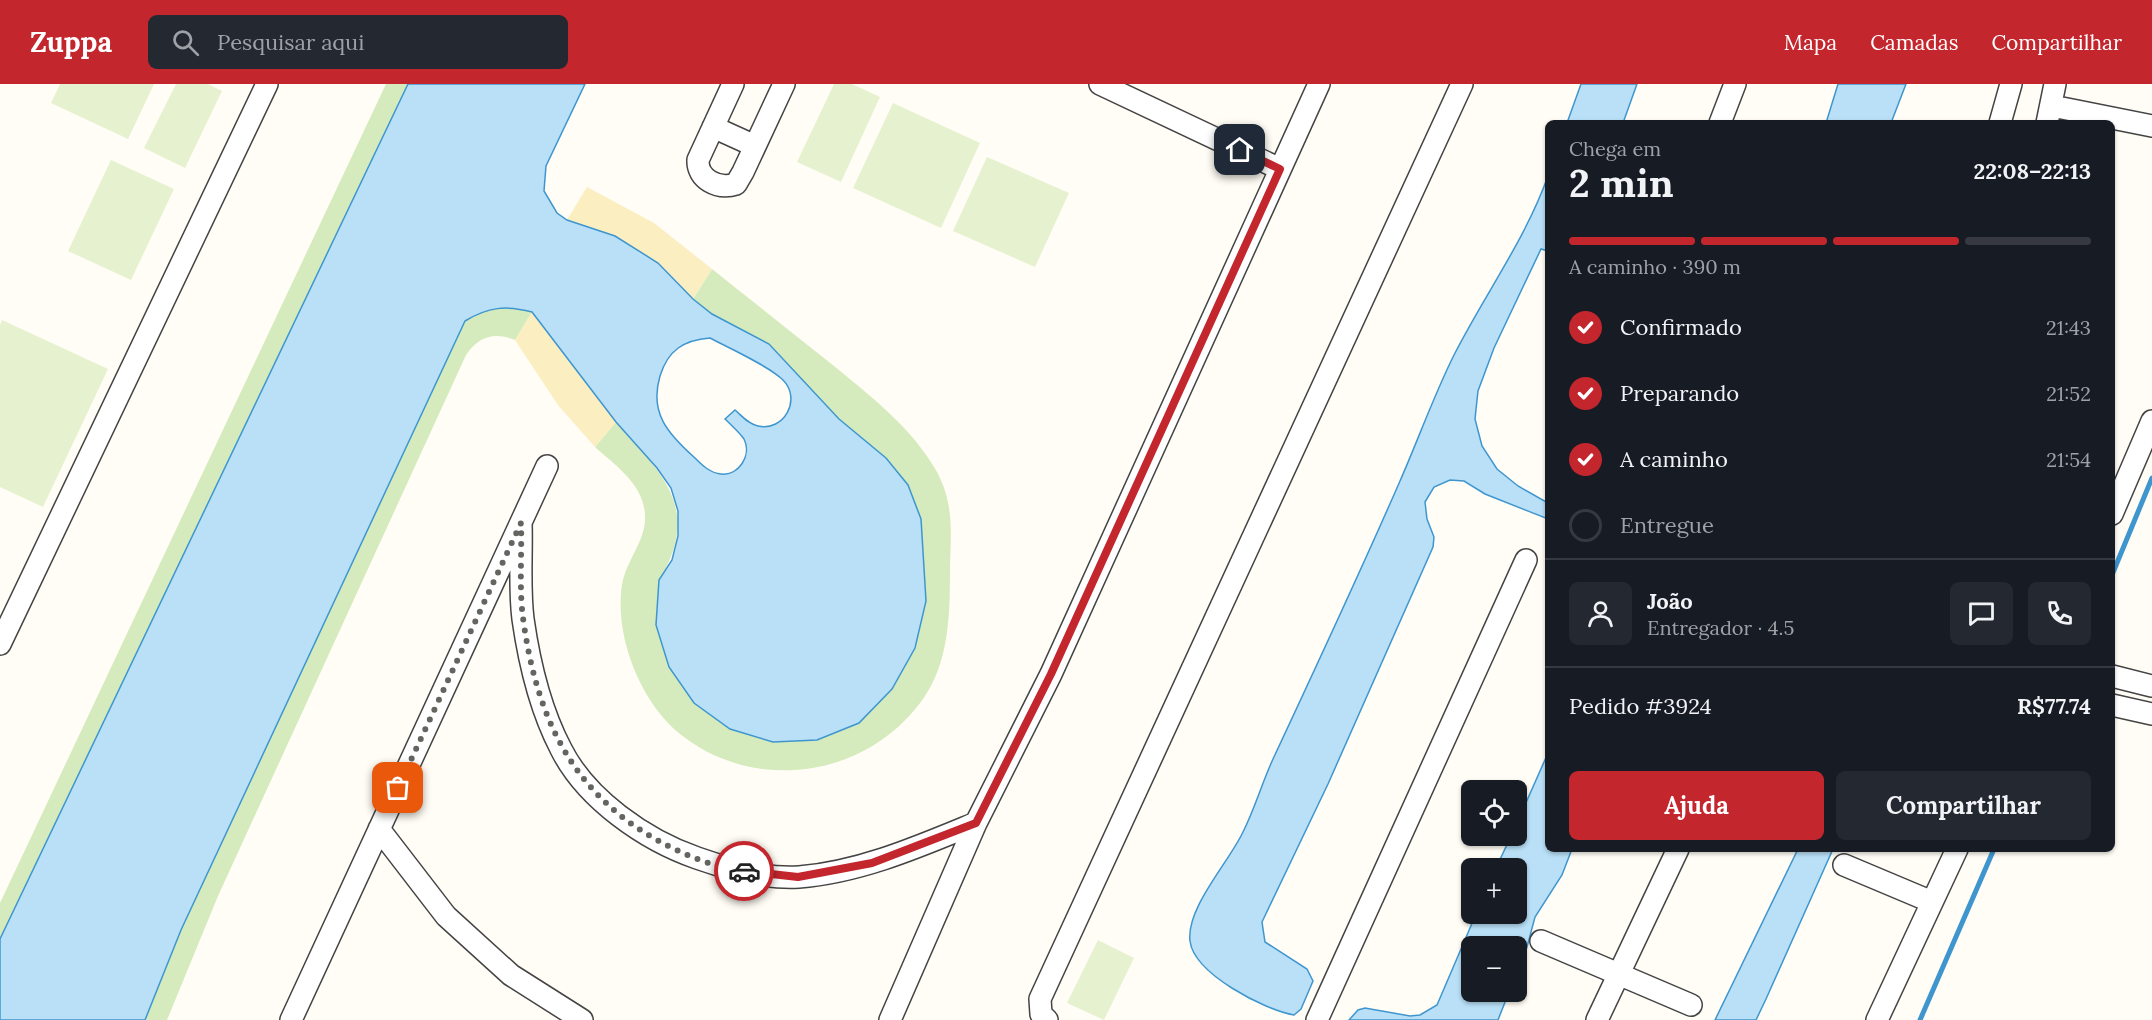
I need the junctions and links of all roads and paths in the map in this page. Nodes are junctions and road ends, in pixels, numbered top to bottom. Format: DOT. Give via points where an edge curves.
graph roads {
  1 [pos="267,84"];
  2 [pos="733,84"];
  3 [pos="784,84"];
  4 [pos="1100,84"];
  5 [pos="1319,84"];
  6 [pos="1462,84"];
  7 [pos="1735,84"];
  8 [pos="2012,84"];
  9 [pos="2055,84"];
  10 [pos="2049,115"];
  11 [pos="1721,120"];
  12 [pos="2002,120"];
  13 [pos="2096,120"];
  14 [pos="2115,122"];
  15 [pos="2152,126"];
  16 [pos="713,127"];
  17 [pos="755,146"];
  18 [pos="1280,169"];
  19 [pos="2152,421"];
  20 [pos="548,466"];
  21 [pos="2115,507"];
  22 [pos="521,523"];
  23 [pos="1526,560"];
  24 [pos="0,644"];
  25 [pos="2115,677"];
  26 [pos="2152,686"];
  27 [pos="2115,706"];
  28 [pos="2152,714"];
  29 [pos="976,823"];
  30 [pos="378,829"];
  31 [pos="1677,852"];
  32 [pos="1957,852"];
  33 [pos="1844,865"];
  34 [pos="1932,902"];
  35 [pos="1541,941"];
  36 [pos="1620,973"];
  37 [pos="1691,1005"];
  38 [pos="291,1020"];
  39 [pos="582,1020"];
  40 [pos="890,1020"];
  41 [pos="1047,1020"];
  42 [pos="1317,1020"];
  43 [pos="1597,1020"];
  44 [pos="1877,1020"];
  1 -- 24 [label="street"];
  2 -- 16 [label="street"];
  3 -- 17 [label="street"];
  4 -- 18 [label="street"];
  5 -- 18 [label="street"];
  6 -- 41 [label="street" via="1040,999 1041,1014"];
  7 -- 11 [label="street"];
  8 -- 12 [label="street"];
  9 -- 10 [label="street"];
  10 -- 13 [label="street"];
  14 -- 15 [label="street"];
  16 -- 17 [label="street"];
  16 -- 17 [label="street" via="698,160 703,178 727,187 736,184"];
  18 -- 29 [label="street" via="1051,674"];
  19 -- 21 [label="street"];
  20 -- 22 [label="street"];
  22 -- 29 [label="street" via="523,618 538,689 557,740 595,794 635,828 680,852 732,870 798,877 872,863"];
  22 -- 30 [label="street"];
  23 -- 42 [label="street"];
  25 -- 26 [label="street"];
  27 -- 28 [label="street"];
  29 -- 40 [label="street"];
  30 -- 38 [label="street"];
  30 -- 39 [label="street" via="446,916 512,975"];
  31 -- 36 [label="street"];
  32 -- 34 [label="street"];
  33 -- 34 [label="street"];
  34 -- 44 [label="street"];
  35 -- 36 [label="street"];
  36 -- 37 [label="street"];
  36 -- 43 [label="street"];
}
